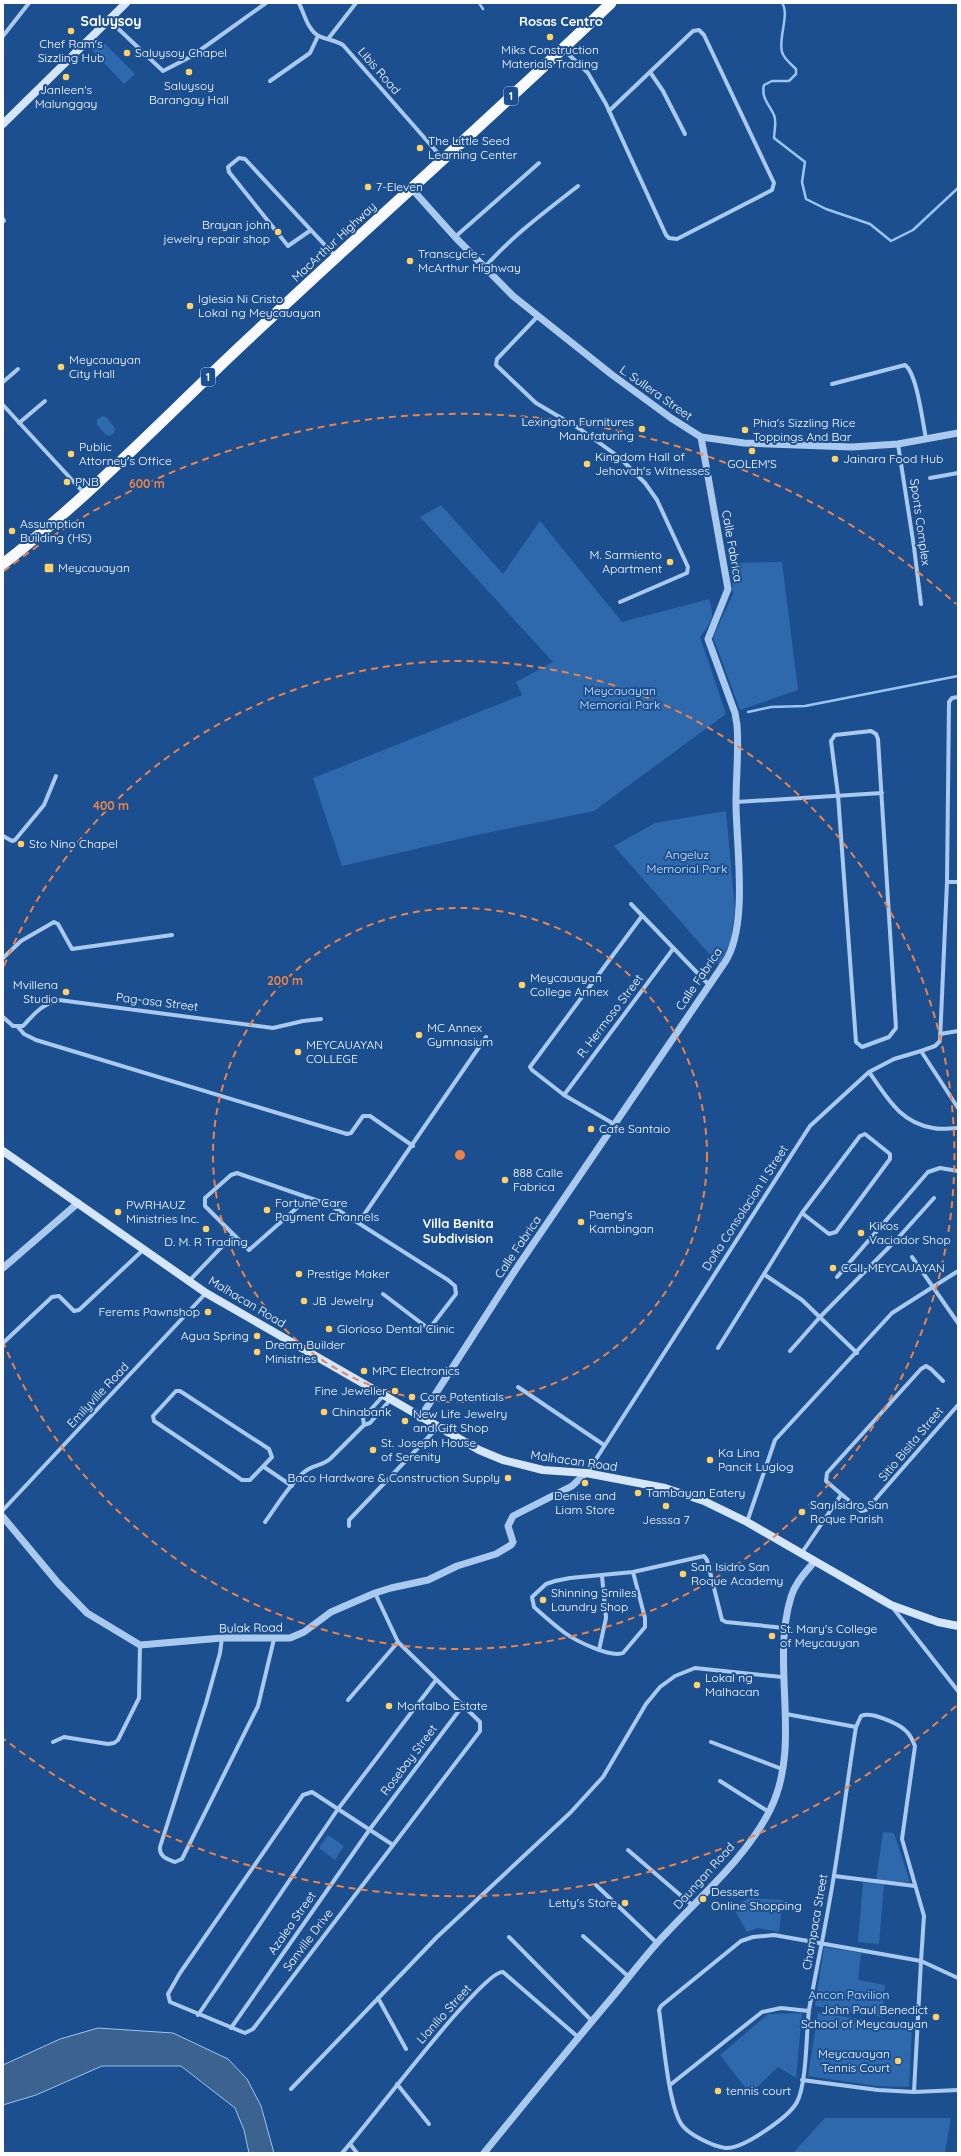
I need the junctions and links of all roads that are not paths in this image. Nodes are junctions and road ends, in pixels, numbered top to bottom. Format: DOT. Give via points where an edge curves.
graph roads {
  1 [pos="29,3"];
  2 [pos="126,3"];
  3 [pos="266,3"];
  4 [pos="299,3"];
  5 [pos="356,3"];
  6 [pos="611,3"];
  7 [pos="109,20"];
  8 [pos="3,36"];
  9 [pos="318,36"];
  10 [pos="328,39"];
  11 [pos="562,48"];
  12 [pos="650,72"];
  13 [pos="270,81"];
  14 [pos="609,111"];
  15 [pos="3,124"];
  16 [pos="685,134"];
  17 [pos="443,160"];
  18 [pos="539,163"];
  19 [pos="578,186"];
  20 [pos="412,188"];
  21 [pos="311,230"];
  22 [pos="454,237"];
  23 [pos="336,258"];
  24 [pos="485,267"];
  25 [pos="538,316"];
  26 [pos="18,369"];
  27 [pos="3,382"];
  28 [pos="832,384"];
  29 [pos="45,401"];
  30 [pos="3,405"];
  31 [pos="19,423"];
  32 [pos="958,433"];
  33 [pos="701,437"];
  34 [pos="926,439"];
  35 [pos="898,444"];
  36 [pos="958,473"];
  37 [pos="930,478"];
  38 [pos="86,494"];
  39 [pos="3,564"];
  40 [pos="620,602"];
  41 [pos="920,604"];
  42 [pos="958,697"];
  43 [pos="56,776"];
  44 [pos="882,793"];
  45 [pos="838,795"];
  46 [pos="736,802"];
  47 [pos="3,836"];
  48 [pos="947,882"];
  49 [pos="958,882"];
  50 [pos="631,904"];
  51 [pos="642,916"];
  52 [pos="172,935"];
  53 [pos="673,949"];
  54 [pos="3,958"];
  55 [pos="709,985"];
  56 [pos="3,1017"];
  57 [pos="321,1019"];
  58 [pos="18,1027"];
  59 [pos="958,1032"];
  60 [pos="940,1034"];
  61 [pos="486,1037"];
  62 [pos="921,1051"];
  63 [pos="869,1072"];
  64 [pos="564,1095"];
  65 [pos="958,1108"];
  66 [pos="614,1124"];
  67 [pos="958,1128"];
  68 [pos="413,1146"];
  69 [pos="3,1151"];
  70 [pos="958,1171"];
  71 [pos="934,1198"];
  72 [pos="307,1199"];
  73 [pos="78,1203"];
  74 [pos="802,1213"];
  75 [pos="360,1222"];
  76 [pos="233,1235"];
  77 [pos="143,1250"];
  78 [pos="912,1257"];
  79 [pos="3,1268"];
  80 [pos="958,1271"];
  81 [pos="765,1275"];
  82 [pos="837,1277"];
  83 [pos="188,1281"];
  84 [pos="934,1286"];
  85 [pos="206,1293"];
  86 [pos="383,1294"];
  87 [pos="820,1317"];
  88 [pos="958,1323"];
  89 [pos="3,1343"];
  90 [pos="718,1348"];
  91 [pos="790,1351"];
  92 [pos="857,1353"];
  93 [pos="943,1381"];
  94 [pos="518,1388"];
  95 [pos="387,1398"];
  96 [pos="958,1405"];
  97 [pos="420,1418"];
  98 [pos="364,1425"];
  99 [pos="438,1427"];
  100 [pos="604,1445"];
  101 [pos="264,1467"];
  102 [pos="586,1473"];
  103 [pos="292,1486"];
  104 [pos="841,1495"];
  105 [pos="3,1510"];
  106 [pos="3,1517"];
  107 [pos="264,1522"];
  108 [pos="747,1522"];
  109 [pos="349,1526"];
  110 [pos="801,1554"];
  111 [pos="814,1562"];
  112 [pos="633,1572"];
  113 [pos="602,1576"];
  114 [pos="375,1593"];
  115 [pos="891,1605"];
  116 [pos="958,1626"];
  117 [pos="785,1628"];
  118 [pos="222,1638"];
  119 [pos="274,1639"];
  120 [pos="398,1642"];
  121 [pos="140,1645"];
  122 [pos="599,1650"];
  123 [pos="782,1677"];
  124 [pos="436,1680"];
  125 [pos="958,1691"];
  126 [pos="348,1700"];
  127 [pos="464,1704"];
  128 [pos="786,1714"];
  129 [pos="856,1726"];
  130 [pos="53,1742"];
  131 [pos="711,1742"];
  132 [pos="782,1769"];
  133 [pos="720,1781"];
  134 [pos="338,1809"];
  135 [pos="769,1812"];
  136 [pos="370,1829"];
  137 [pos="393,1845"];
  138 [pos="628,1850"];
  139 [pos="834,1876"];
  140 [pos="596,1885"];
  141 [pos="915,1886"];
  142 [pos="693,1906"];
  143 [pos="583,1936"];
  144 [pos="508,1937"];
  145 [pos="657,1943"];
  146 [pos="822,1943"];
  147 [pos="921,1961"];
  148 [pos="629,1977"];
  149 [pos="958,1978"];
  150 [pos="378,1998"];
  151 [pos="809,2011"];
  152 [pos="198,2015"];
  153 [pos="592,2021"];
  154 [pos="231,2028"];
  155 [pos="578,2037"];
  156 [pos="406,2049"];
  157 [pos="802,2080"];
  158 [pos="397,2084"];
  159 [pos="670,2085"];
  160 [pos="291,2090"];
  161 [pos="958,2090"];
  162 [pos="914,2092"];
  163 [pos="429,2124"];
  164 [pos="350,2144"];
  165 [pos="342,2153"];
  166 [pos="357,2153"];
  167 [pos="484,2153"];
  1 -- 8 [label="street"];
  2 -- 7 [label="main road"];
  3 -- 7 [label="street" via="192,56 163,71"];
  4 -- 9 [label="street" via="311,28"];
  5 -- 10 [label="street"];
  6 -- 11 [label="highway, MacArthur Highway / 1"];
  7 -- 15 [label="main road"];
  9 -- 10 [label="street, Libis Road"];
  9 -- 13 [label="street" via="310,53"];
  10 -- 17 [label="street, Libis Road" via="343,45"];
  11 -- 14 [label="street" via="588,73"];
  11 -- 17 [label="highway, MacArthur Highway / 1"];
  12 -- 14 [label="street"];
  12 -- 14 [label="street" via="693,31 702,32 774,184 772,190 676,239 670,238 666,235"];
  12 -- 16 [label="street"];
  17 -- 20 [label="highway, MacArthur Highway / 1"];
  18 -- 22 [label="street"];
  19 -- 24 [label="street"];
  20 -- 22 [label="street, L. Sullera Street"];
  20 -- 23 [label="highway, MacArthur Highway / 1"];
  21 -- 21 [label="street" via="245,159 239,158 228,167 229,172 288,246"];
  21 -- 23 [label="street"];
  22 -- 24 [label="street, L. Sullera Street"];
  23 -- 38 [label="highway, MacArthur Highway / 1"];
  24 -- 25 [label="street, L. Sullera Street" via="513,296"];
  25 -- 33 [label="street, L. Sullera Street" via="665,414"];
  25 -- 40 [label="street" via="496,364 536,403 580,429 619,457 645,483 657,500 688,567 686,573"];
  26 -- 27 [label="street"];
  28 -- 34 [label="street" via="905,365 914,382"];
  29 -- 31 [label="street"];
  30 -- 31 [label="street"];
  31 -- 38 [label="street"];
  32 -- 34 [label="street, L. Sullera Street"];
  33 -- 35 [label="street, L. Sullera Street" via="744,443 852,447"];
  33 -- 46 [label="street, Calle Fabrica" via="728,589 708,639 737,720"];
  34 -- 35 [label="street, L. Sullera Street"];
  35 -- 41 [label="street, Sports Complex"];
  36 -- 37 [label="street"];
  38 -- 39 [label="highway, MacArthur Highway / 1"];
  42 -- 48 [label="street" via="952,698 949,702"];
  43 -- 47 [label="street" via="44,805 15,840"];
  44 -- 45 [label="street"];
  44 -- 45 [label="street" via="878,740 876,734 871,731 832,738"];
  44 -- 45 [label="street" via="896,1028 889,1037 862,1047 856,1042"];
  45 -- 46 [label="street"];
  46 -- 55 [label="street, Calle Fabrica" via="738,925 730,955"];
  48 -- 49 [label="street"];
  48 -- 60 [label="street"];
  50 -- 51 [label="street"];
  51 -- 53 [label="street"];
  51 -- 64 [label="street" via="532,1064 532,1070"];
  52 -- 54 [label="street" via="72,949 58,924 54,922 21,941"];
  53 -- 55 [label="street"];
  53 -- 64 [label="street, R. Hermoso Street"];
  55 -- 66 [label="street, Calle Fabrica"];
  56 -- 58 [label="street"];
  57 -- 58 [label="street, Pag-asa Street" via="273,1028 59,1000 38,1009"];
  58 -- 68 [label="street" via="24,1034 36,1040 347,1134 351,1133 363,1116 370,1116"];
  59 -- 60 [label="street"];
  60 -- 62 [label="street, Doña Consolacion II Street" via="940,1042"];
  61 -- 68 [label="street"];
  62 -- 63 [label="street, Doña Consolacion II Street" via="894,1059"];
  62 -- 65 [label="street"];
  63 -- 67 [label="street" via="897,1112 933,1129"];
  63 -- 100 [label="street, Doña Consolacion II Street" via="810,1126"];
  64 -- 66 [label="street"];
  66 -- 97 [label="street, Calle Fabrica"];
  68 -- 75 [label="street"];
  69 -- 73 [label="main road, Malhacan Road"];
  70 -- 82 [label="street" via="940,1168 928,1172"];
  71 -- 87 [label="street"];
  72 -- 75 [label="street" via="330,1205"];
  72 -- 76 [label="street" via="251,1250"];
  72 -- 76 [label="street" via="245,1174 232,1175 204,1202"];
  73 -- 77 [label="main road, Malhacan Road"];
  73 -- 79 [label="street"];
  74 -- 74 [label="street" via="862,1134 890,1154 890,1159 836,1232 829,1234"];
  74 -- 81 [label="street"];
  75 -- 86 [label="street" via="448,1280 455,1286 456,1294 429,1329"];
  76 -- 83 [label="street"];
  77 -- 83 [label="main road, Malhacan Road"];
  77 -- 89 [label="street" via="79,1310 74,1311 59,1296 52,1297"];
  78 -- 84 [label="street"];
  80 -- 84 [label="street"];
  81 -- 87 [label="street" via="802,1300"];
  81 -- 90 [label="street"];
  83 -- 85 [label="main road, Malhacan Road"];
  84 -- 88 [label="street"];
  84 -- 92 [label="street" via="892,1313"];
  85 -- 95 [label="main road, Malhacan Road"];
  85 -- 105 [label="street, Emilyville Road"];
  87 -- 91 [label="street"];
  87 -- 92 [label="street"];
  92 -- 108 [label="street" via="775,1440"];
  93 -- 104 [label="street" via="926,1366 921,1369 826,1473 826,1481"];
  94 -- 100 [label="street"];
  95 -- 97 [label="main road, Malhacan Road"];
  95 -- 98 [label="street" via="370,1423"];
  95 -- 98 [label="street" via="363,1418"];
  96 -- 104 [label="street, Sitio Bisita Street" via="871,1507 861,1511"];
  97 -- 99 [label="main road, Malhacan Road"];
  98 -- 103 [label="street" via="325,1464 302,1473"];
  99 -- 102 [label="main road, Malhacan Road" via="503,1460 543,1470"];
  99 -- 109 [label="street" via="349,1520"];
  100 -- 102 [label="street, Doña Consolacion II Street"];
  101 -- 101 [label="street" via="272,1457 269,1449 180,1391 176,1391 153,1416 154,1421 242,1480 250,1480"];
  101 -- 103 [label="street"];
  102 -- 108 [label="main road, Malhacan Road" via="665,1488 704,1501"];
  102 -- 114 [label="street, Bulak Road" via="572,1486 513,1516 508,1526 512,1542 505,1549 457,1566 428,1580"];
  103 -- 107 [label="street"];
  104 -- 110 [label="street"];
  106 -- 121 [label="street" via="58,1583 87,1613"];
  108 -- 110 [label="main road, Malhacan Road"];
  110 -- 111 [label="main road, Malhacan Road"];
  111 -- 115 [label="main road, Malhacan Road"];
  111 -- 117 [label="street, Daungan Road" via="799,1580 791,1596"];
  112 -- 113 [label="street"];
  112 -- 117 [label="street" via="704,1556 722,1620"];
  112 -- 122 [label="street" via="645,1618 644,1627 623,1653 613,1655"];
  113 -- 122 [label="street" via="606,1618"];
  113 -- 122 [label="street" via="555,1581 546,1584 532,1597 534,1607 567,1635"];
  114 -- 119 [label="street, Bulak Road" via="332,1612 304,1632 290,1638"];
  114 -- 120 [label="street, Sanville Drive"];
  115 -- 116 [label="main road, Malhacan Road" via="938,1622"];
  115 -- 125 [label="street"];
  117 -- 123 [label="street, Daungan Road"];
  118 -- 119 [label="street, Bulak Road"];
  118 -- 119 [label="street" via="206,1703 160,1847 163,1857 175,1862 182,1859 258,1706"];
  118 -- 121 [label="street, Bulak Road"];
  120 -- 124 [label="street, Sanville Drive"];
  120 -- 126 [label="street"];
  121 -- 130 [label="street" via="139,1698 118,1740 108,1744 64,1737"];
  123 -- 128 [label="street, Daungan Road"];
  123 -- 150 [label="street" via="696,1668 675,1676 660,1687 646,1704 603,1777 570,1813 437,1937"];
  124 -- 127 [label="street, Sanville Drive"];
  124 -- 134 [label="street"];
  127 -- 136 [label="street, Rosebay Street"];
  127 -- 137 [label="street, Sanville Drive" via="480,1722 480,1731"];
  128 -- 129 [label="street"];
  128 -- 132 [label="street, Daungan Road"];
  129 -- 139 [label="street, Champaca Street"];
  129 -- 141 [label="street" via="861,1716 870,1714 901,1727 911,1737 915,1746 902,1839"];
  131 -- 132 [label="street"];
  132 -- 135 [label="street, Daungan Road" via="780,1787"];
  133 -- 135 [label="street"];
  134 -- 136 [label="street"];
  134 -- 152 [label="street"];
  134 -- 152 [label="street, Sanville Drive" via="312,1792 303,1795 180,1973 168,1994 170,2002"];
  135 -- 142 [label="street, Daungan Road" via="748,1844"];
  136 -- 137 [label="street"];
  136 -- 154 [label="street, Azalea Street"];
  137 -- 154 [label="street, Sanville Drive" via="253,2029 245,2033"];
  138 -- 142 [label="street"];
  139 -- 141 [label="street"];
  139 -- 146 [label="street, Champaca Street"];
  140 -- 145 [label="street"];
  141 -- 147 [label="street" via="924,1916"];
  142 -- 145 [label="street, Daungan Road"];
  143 -- 148 [label="street"];
  144 -- 153 [label="street"];
  145 -- 148 [label="street, Daungan Road"];
  146 -- 147 [label="street"];
  146 -- 151 [label="street, Champaca Street"];
  146 -- 159 [label="street, Champaca Street" via="774,1935 741,1941 661,2006 659,2010"];
  147 -- 149 [label="street"];
  147 -- 162 [label="street"];
  148 -- 153 [label="street, Daungan Road"];
  150 -- 156 [label="street"];
  150 -- 160 [label="street"];
  151 -- 157 [label="street, Champaca Street"];
  151 -- 159 [label="street" via="780,2008 762,2012"];
  152 -- 154 [label="street, Sanville Drive"];
  153 -- 155 [label="street, Daungan Road"];
  155 -- 158 [label="street, Llanilio Street" via="501,1971 478,1991"];
  155 -- 167 [label="street, Daungan Road"];
  157 -- 159 [label="street, Champaca Street" via="797,2102 787,2115 740,2145 725,2148 701,2138 682,2125 676,2114"];
  157 -- 162 [label="street"];
  158 -- 163 [label="street"];
  158 -- 164 [label="street, Llanilio Street"];
  161 -- 162 [label="street"];
  164 -- 165 [label="street, Llanilio Street"];
  164 -- 166 [label="street"];
}
